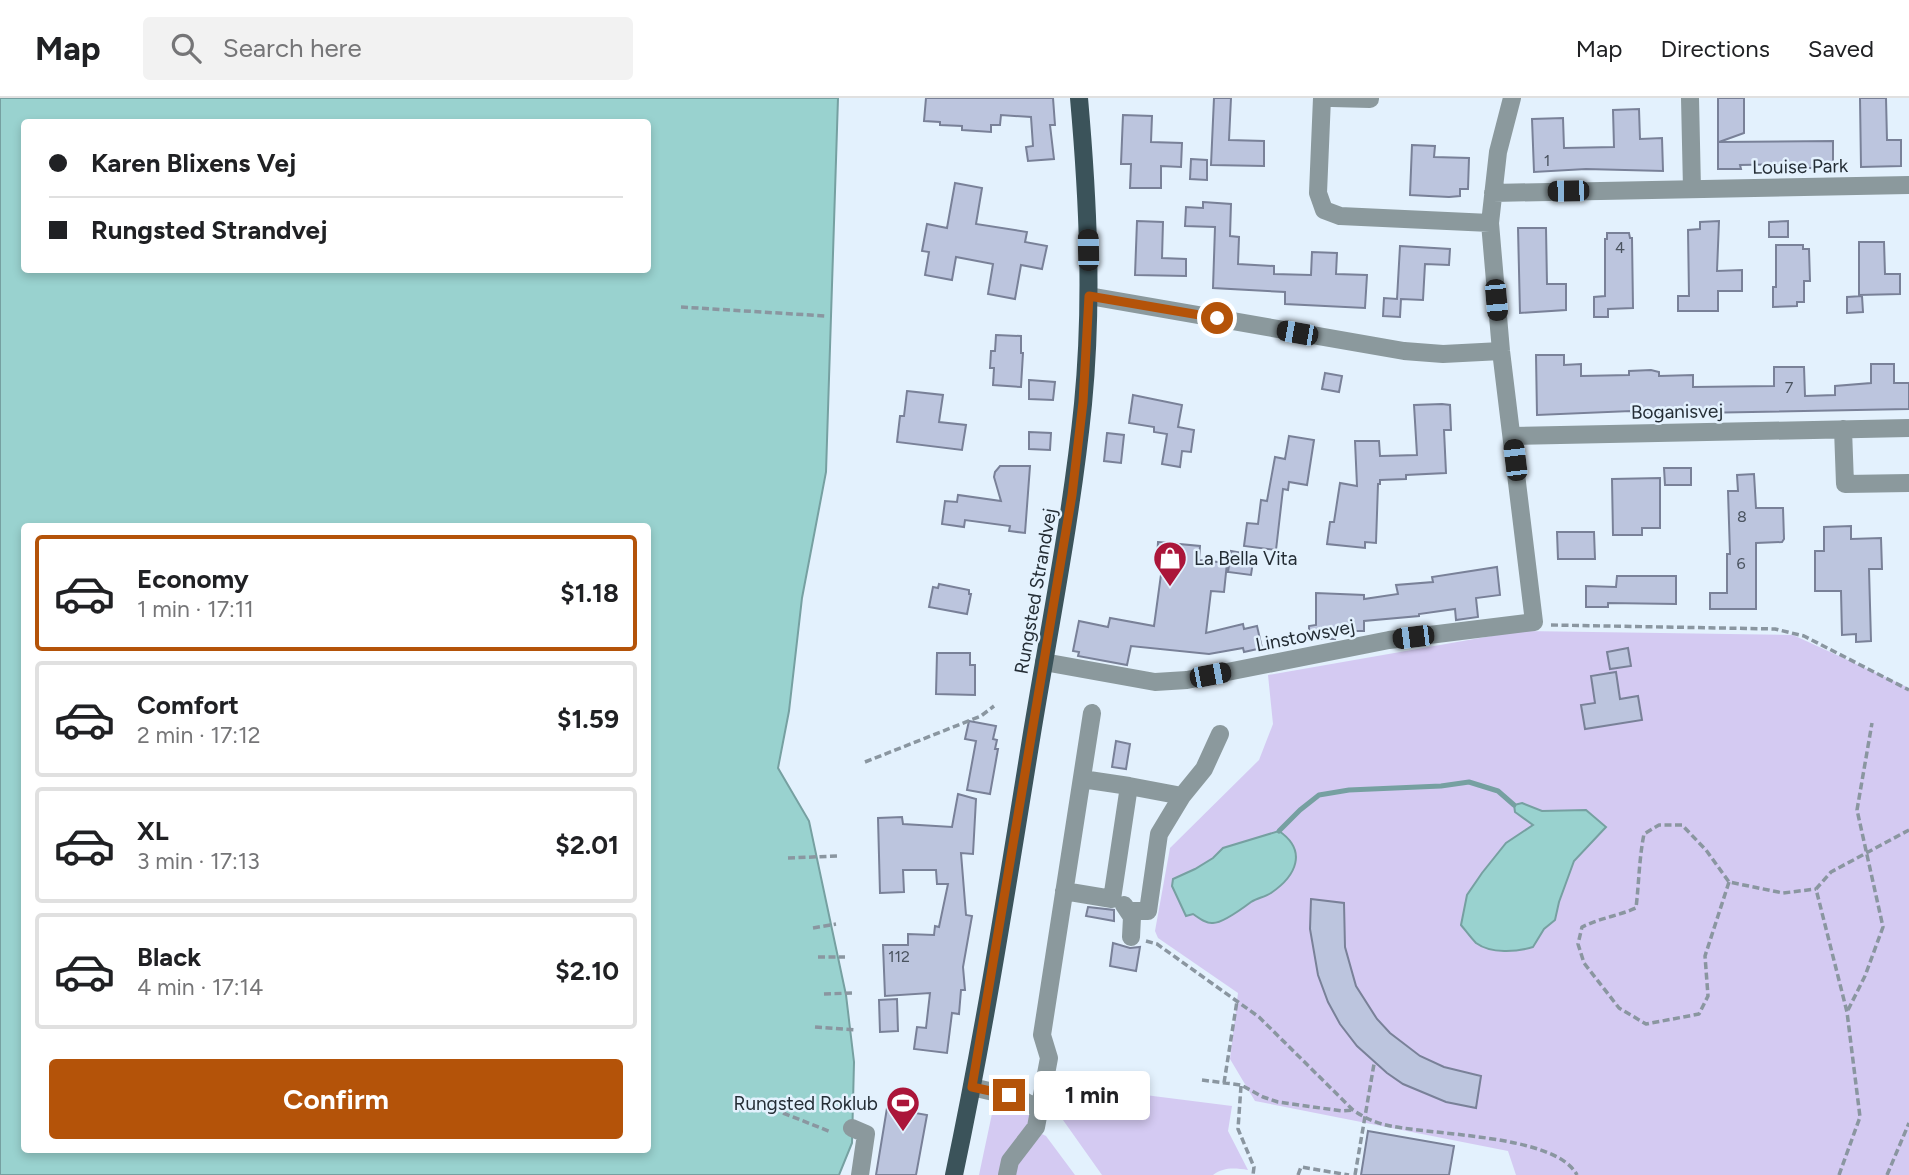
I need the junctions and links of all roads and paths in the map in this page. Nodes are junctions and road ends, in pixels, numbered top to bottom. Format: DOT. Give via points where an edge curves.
graph roads {
  1 [pos="1079,98"];
  2 [pos="1322,98"];
  3 [pos="1332,98"];
  4 [pos="1511,98"];
  5 [pos="1690,98"];
  6 [pos="1370,99"];
  7 [pos="1909,185"];
  8 [pos="1692,189"];
  9 [pos="1493,193"];
  10 [pos="1490,223"];
  11 [pos="1089,296"];
  12 [pos="681,307"];
  13 [pos="826,316"];
  14 [pos="1500,351"];
  15 [pos="1909,428"];
  16 [pos="1843,429"];
  17 [pos="1512,436"];
  18 [pos="1909,483"];
  19 [pos="1534,622"];
  20 [pos="1044,662"];
  21 [pos="1909,690"];
  22 [pos="994,706"];
  23 [pos="1092,713"];
  24 [pos="1872,723"];
  25 [pos="1220,734"];
  26 [pos="865,762"];
  27 [pos="1082,779"];
  28 [pos="1129,786"];
  29 [pos="1182,796"];
  30 [pos="1909,830"];
  31 [pos="1865,853"];
  32 [pos="837,856"];
  33 [pos="789,858"];
  34 [pos="1729,882"];
  35 [pos="1816,889"];
  36 [pos="1064,891"];
  37 [pos="1112,899"];
  38 [pos="1129,911"];
  39 [pos="836,924"];
  40 [pos="813,928"];
  41 [pos="1131,937"];
  42 [pos="818,957"];
  43 [pos="845,957"];
  44 [pos="852,993"];
  45 [pos="824,994"];
  46 [pos="1237,1001"];
  47 [pos="1847,1012"];
  48 [pos="815,1027"];
  49 [pos="856,1030"];
  50 [pos="1374,1063"];
  51 [pos="1202,1080"];
  52 [pos="1224,1083"];
  53 [pos="1241,1085"];
  54 [pos="972,1087"];
  55 [pos="1040,1110"];
  56 [pos="1353,1110"];
  57 [pos="783,1113"];
  58 [pos="1365,1117"];
  59 [pos="1909,1123"];
  60 [pos="852,1128"];
  61 [pos="831,1132"];
  62 [pos="860,1175"];
  63 [pos="954,1175"];
  64 [pos="1007,1175"];
  65 [pos="1253,1175"];
  66 [pos="1298,1175"];
  67 [pos="1349,1175"];
  68 [pos="1355,1175"];
  69 [pos="1577,1175"];
  70 [pos="1839,1175"];
  71 [pos="1886,1175"];
  1 -- 11 [label="main road, Rungsted Strandvej"];
  2 -- 10 [label="street" via="1318,193 1324,210 1340,216"];
  3 -- 6 [label="street"];
  4 -- 9 [label="street"];
  5 -- 8 [label="street"];
  7 -- 8 [label="street, Louise Park"];
  8 -- 9 [label="street, Louise Park"];
  9 -- 10 [label="street"];
  10 -- 14 [label="street"];
  11 -- 14 [label="street" via="1404,351"];
  11 -- 20 [label="main road, Rungsted Strandvej" via="1072,495"];
  12 -- 13 [label="path"];
  14 -- 17 [label="street"];
  15 -- 16 [label="street, Boganisvej"];
  16 -- 17 [label="street, Boganisvej"];
  16 -- 18 [label="street" via="1844,484"];
  17 -- 19 [label="street"];
  19 -- 20 [label="street, Linstowsvej" via="1389,640 1187,680 1155,681"];
  19 -- 21 [label="path" via="1775,629 1804,636"];
  20 -- 54 [label="main road, Rungsted Strandvej"];
  22 -- 26 [label="path" via="981,716"];
  23 -- 27 [label="street"];
  24 -- 31 [label="path" via="1857,810"];
  25 -- 29 [label="street" via="1203,769"];
  27 -- 28 [label="street"];
  27 -- 36 [label="street"];
  28 -- 29 [label="street"];
  28 -- 37 [label="street"];
  29 -- 38 [label="street" via="1159,834 1148,911"];
  30 -- 31 [label="path"];
  31 -- 35 [label="path" via="1831,872"];
  31 -- 47 [label="path" via="1883,927"];
  32 -- 33 [label="path"];
  34 -- 34 [label="path" via="1682,825 1658,825 1644,834 1636,908 1582,927 1578,944 1584,963 1619,1008 1646,1024 1699,1014 1708,996 1705,956"];
  34 -- 35 [label="path" via="1783,893"];
  35 -- 47 [label="path"];
  36 -- 37 [label="street"];
  36 -- 55 [label="street" via="1042,1035 1049,1058"];
  37 -- 38 [label="street"];
  38 -- 41 [label="street"];
  39 -- 40 [label="path"];
  41 -- 46 [label="path" via="1157,944"];
  42 -- 43 [label="path"];
  44 -- 45 [label="path"];
  46 -- 52 [label="path"];
  46 -- 56 [label="path"];
  47 -- 70 [label="path" via="1860,1117"];
  48 -- 49 [label="path"];
  50 -- 58 [label="path"];
  51 -- 52 [label="path"];
  52 -- 53 [label="path"];
  53 -- 56 [label="path" via="1278,1102"];
  53 -- 65 [label="path" via="1238,1129"];
  54 -- 55 [label="street" via="1019,1098"];
  54 -- 63 [label="main road, Rungsted Strandvej"];
  55 -- 64 [label="street" via="1035,1129 1010,1161"];
  56 -- 58 [label="path"];
  57 -- 61 [label="path"];
  58 -- 68 [label="path"];
  58 -- 69 [label="path" via="1396,1127 1517,1143 1572,1166"];
  59 -- 71 [label="path"];
  60 -- 62 [label="street" via="866,1134"];
  66 -- 67 [label="path" via="1301,1167"];
}
